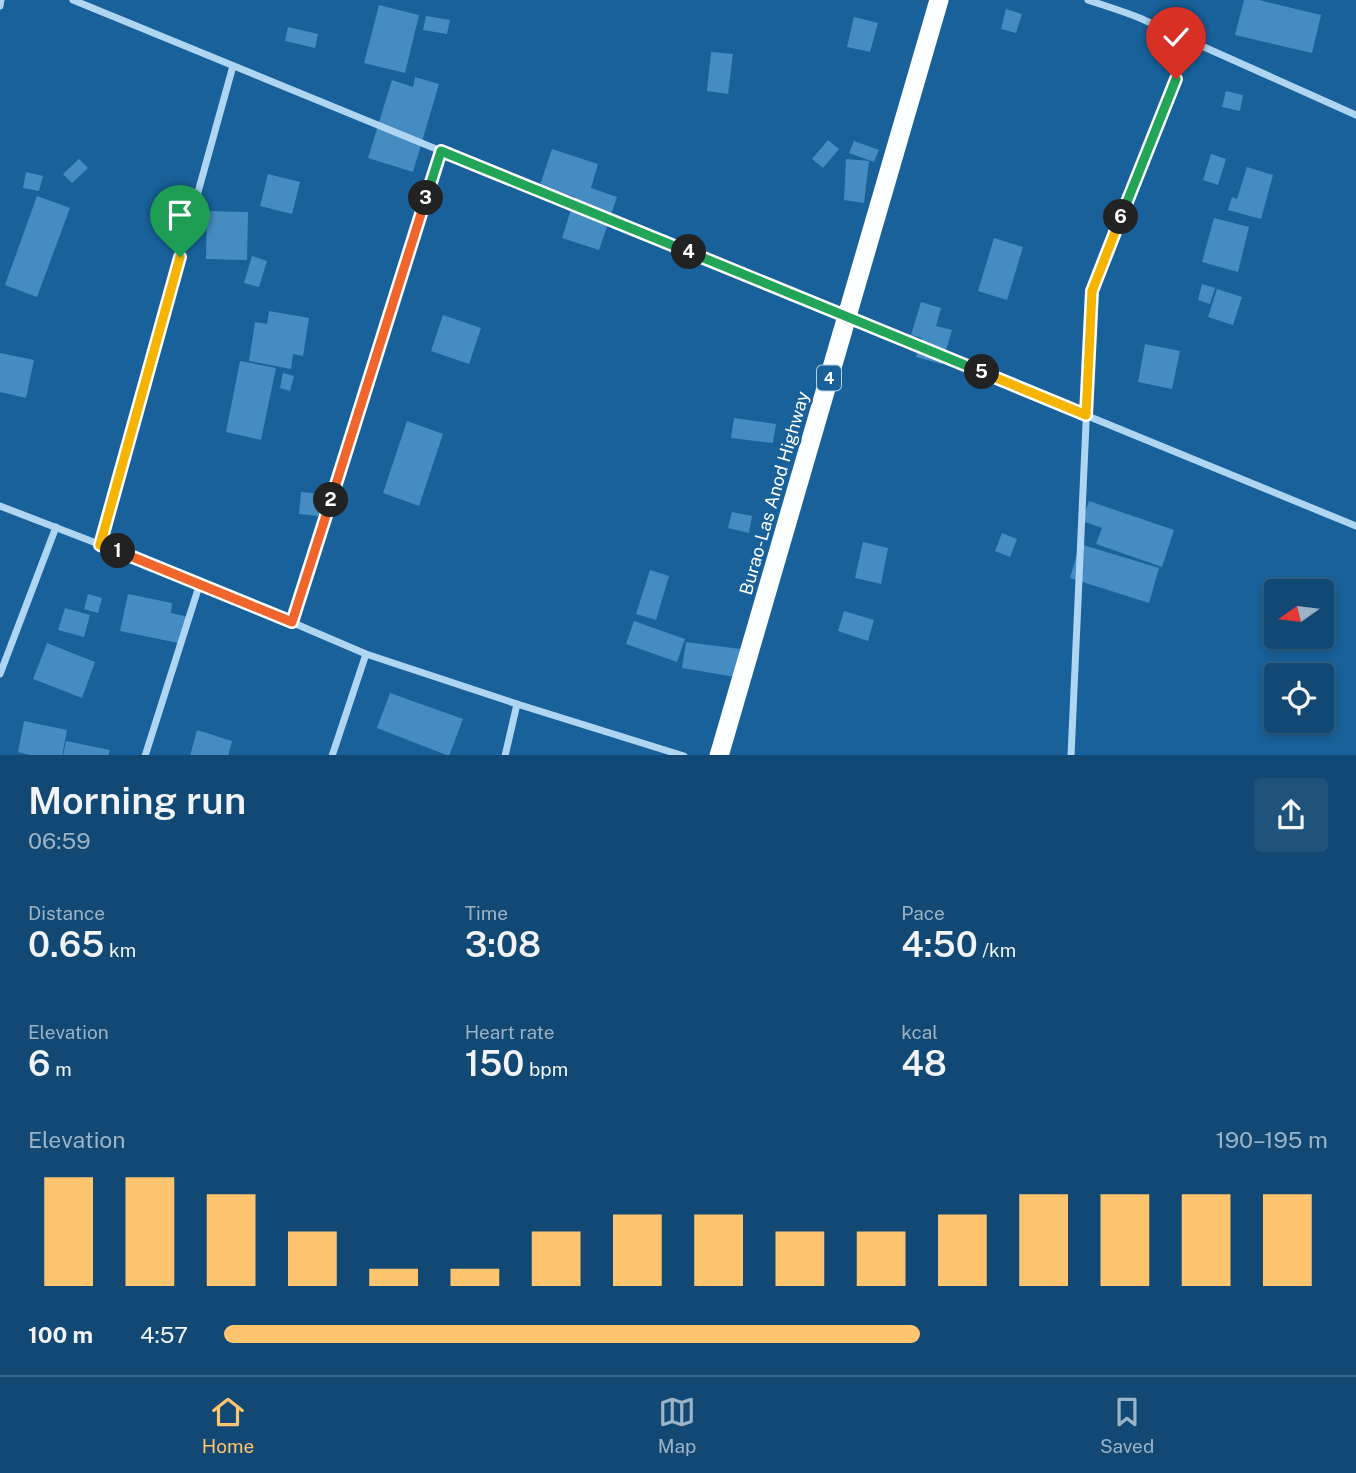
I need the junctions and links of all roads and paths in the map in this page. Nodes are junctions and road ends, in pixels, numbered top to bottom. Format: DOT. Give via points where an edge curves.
graph roads {
  1 [pos="2,0"];
  2 [pos="73,0"];
  3 [pos="939,0"];
  4 [pos="1088,0"];
  5 [pos="0,6"];
  6 [pos="1150,23"];
  7 [pos="233,66"];
  8 [pos="1356,115"];
  9 [pos="441,151"];
  10 [pos="846,316"];
  11 [pos="1086,415"];
  12 [pos="0,506"];
  13 [pos="1356,526"];
  14 [pos="56,527"];
  15 [pos="100,545"];
  16 [pos="200,583"];
  17 [pos="292,622"];
  18 [pos="366,653"];
  19 [pos="0,674"];
  20 [pos="517,704"];
  21 [pos="145,755"];
  22 [pos="332,755"];
  23 [pos="505,755"];
  24 [pos="684,755"];
  25 [pos="719,755"];
  26 [pos="1071,755"];
  1 -- 5 [label="street"];
  2 -- 7 [label="street"];
  3 -- 10 [label="highway, Burao-Las Anod Highway / 4"];
  4 -- 6 [label="street"];
  6 -- 8 [label="street"];
  6 -- 11 [label="street" via="1169,36 1175,48 1176,79 1092,291"];
  7 -- 9 [label="street"];
  7 -- 15 [label="street"];
  9 -- 10 [label="street"];
  9 -- 17 [label="street"];
  10 -- 11 [label="street"];
  10 -- 25 [label="highway, Burao-Las Anod Highway / 4"];
  11 -- 13 [label="street"];
  11 -- 26 [label="street"];
  12 -- 14 [label="street"];
  14 -- 15 [label="street"];
  14 -- 19 [label="street"];
  15 -- 16 [label="street"];
  16 -- 17 [label="street"];
  16 -- 21 [label="street"];
  17 -- 18 [label="street"];
  18 -- 20 [label="street"];
  18 -- 22 [label="street"];
  20 -- 23 [label="street"];
  20 -- 24 [label="street"];
}
